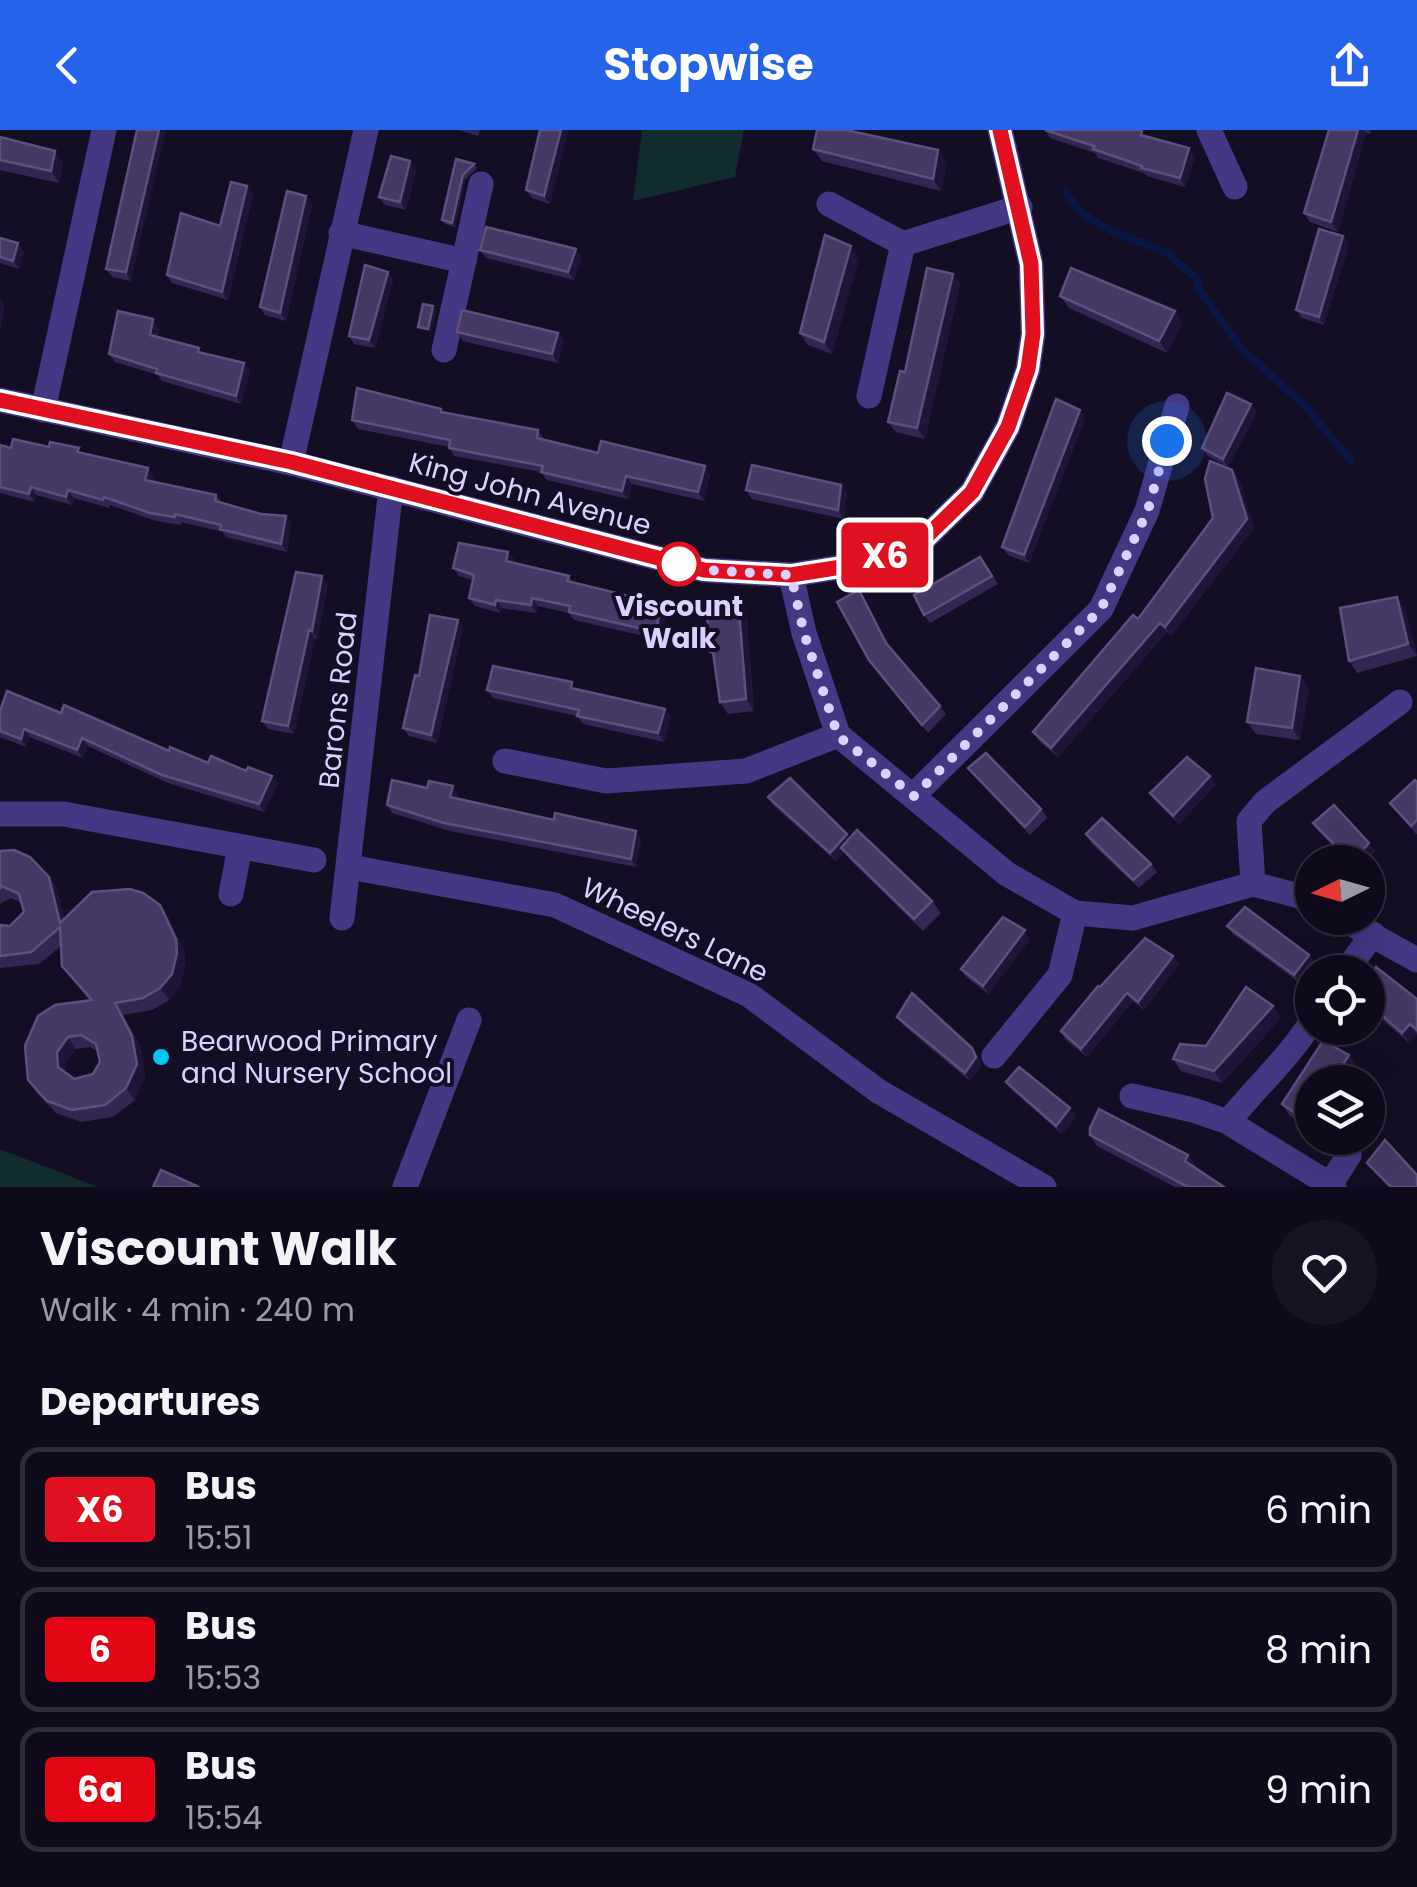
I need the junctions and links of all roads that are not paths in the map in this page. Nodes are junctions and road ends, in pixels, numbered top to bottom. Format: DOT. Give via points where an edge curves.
graph roads {
  1 [pos="104,130"];
  2 [pos="366,130"];
  3 [pos="1000,130"];
  4 [pos="1209,130"];
  5 [pos="481,184"];
  6 [pos="1236,187"];
  7 [pos="829,204"];
  8 [pos="1020,208"];
  9 [pos="341,233"];
  10 [pos="903,244"];
  11 [pos="464,261"];
  12 [pos="444,350"];
  13 [pos="869,396"];
  14 [pos="0,400"];
  15 [pos="1177,406"];
  16 [pos="42,410"];
  17 [pos="291,462"];
  18 [pos="391,488"];
  19 [pos="791,575"];
  20 [pos="1400,702"];
  21 [pos="838,736"];
  22 [pos="505,761"];
  23 [pos="914,796"];
  24 [pos="0,814"];
  25 [pos="240,847"];
  26 [pos="314,860"];
  27 [pos="350,867"];
  28 [pos="1253,884"];
  29 [pos="231,894"];
  30 [pos="1295,895"];
  31 [pos="1075,913"];
  32 [pos="342,918"];
  33 [pos="1375,935"];
  34 [pos="1417,960"];
  35 [pos="468,1020"];
  36 [pos="1297,1045"];
  37 [pos="994,1056"];
  38 [pos="1132,1096"];
  39 [pos="1228,1122"];
  40 [pos="1349,1155"];
  41 [pos="1332,1186"];
  42 [pos="405,1187"];
  43 [pos="1044,1187"];
  1 -- 16 [label="street"];
  2 -- 9 [label="street"];
  3 -- 8 [label="street, King John Avenue"];
  4 -- 6 [label="street"];
  5 -- 11 [label="street"];
  7 -- 10 [label="street"];
  8 -- 10 [label="street"];
  8 -- 19 [label="street, King John Avenue" via="1031,264 1028,369 1008,427 972,492 922,541 860,564"];
  9 -- 11 [label="street"];
  9 -- 17 [label="street"];
  10 -- 13 [label="street"];
  11 -- 12 [label="street"];
  14 -- 16 [label="street, King John Avenue"];
  15 -- 23 [label="street" via="1148,510 1101,609"];
  16 -- 17 [label="street, King John Avenue"];
  17 -- 18 [label="street, King John Avenue"];
  18 -- 19 [label="street, King John Avenue" via="704,570"];
  18 -- 27 [label="street, Barons Road"];
  19 -- 21 [label="street"];
  20 -- 28 [label="street" via="1248,821"];
  21 -- 22 [label="street" via="746,771 606,781"];
  21 -- 23 [label="street"];
  23 -- 31 [label="street" via="1006,874"];
  24 -- 25 [label="street" via="64,814"];
  25 -- 26 [label="street"];
  25 -- 29 [label="street"];
  27 -- 32 [label="street, Barons Road"];
  27 -- 43 [label="street, Wheelers Lane" via="555,905 749,996 878,1092"];
  28 -- 30 [label="street"];
  28 -- 31 [label="street" via="1133,918"];
  31 -- 37 [label="street" via="1060,974"];
  33 -- 34 [label="street"];
  35 -- 42 [label="street"];
  36 -- 39 [label="street"];
  38 -- 39 [label="street"];
  39 -- 41 [label="street"];
  40 -- 41 [label="street"];
}
